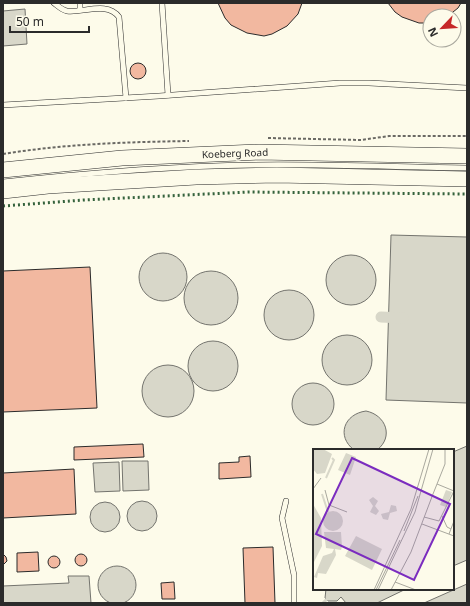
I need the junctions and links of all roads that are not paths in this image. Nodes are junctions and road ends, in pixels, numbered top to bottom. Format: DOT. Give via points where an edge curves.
graph roads {
  1 [pos="54,3"];
  2 [pos="80,3"];
  3 [pos="162,3"];
  4 [pos="80,10"];
  5 [pos="467,88"];
  6 [pos="168,95"];
  7 [pos="126,98"];
  8 [pos="3,105"];
  9 [pos="467,156"];
  10 [pos="467,168"];
  11 [pos="3,170"];
  12 [pos="467,179"];
  13 [pos="3,182"];
  14 [pos="3,191"];
  15 [pos="286,501"];
  16 [pos="294,603"];
  1 -- 4 [label="lane" via="68,11"];
  2 -- 4 [label="lane"];
  3 -- 6 [label="lane"];
  4 -- 7 [label="lane" via="109,9 119,17"];
  5 -- 6 [label="lane" via="340,83"];
  6 -- 7 [label="lane"];
  7 -- 8 [label="lane"];
  9 -- 11 [label="main road, Koeberg Road" via="259,152 122,158"];
  10 -- 13 [label="lane" via="191,166"];
  12 -- 14 [label="main road" via="218,177 48,186"];
  15 -- 16 [label="lane" via="282,518 294,575"];
}
